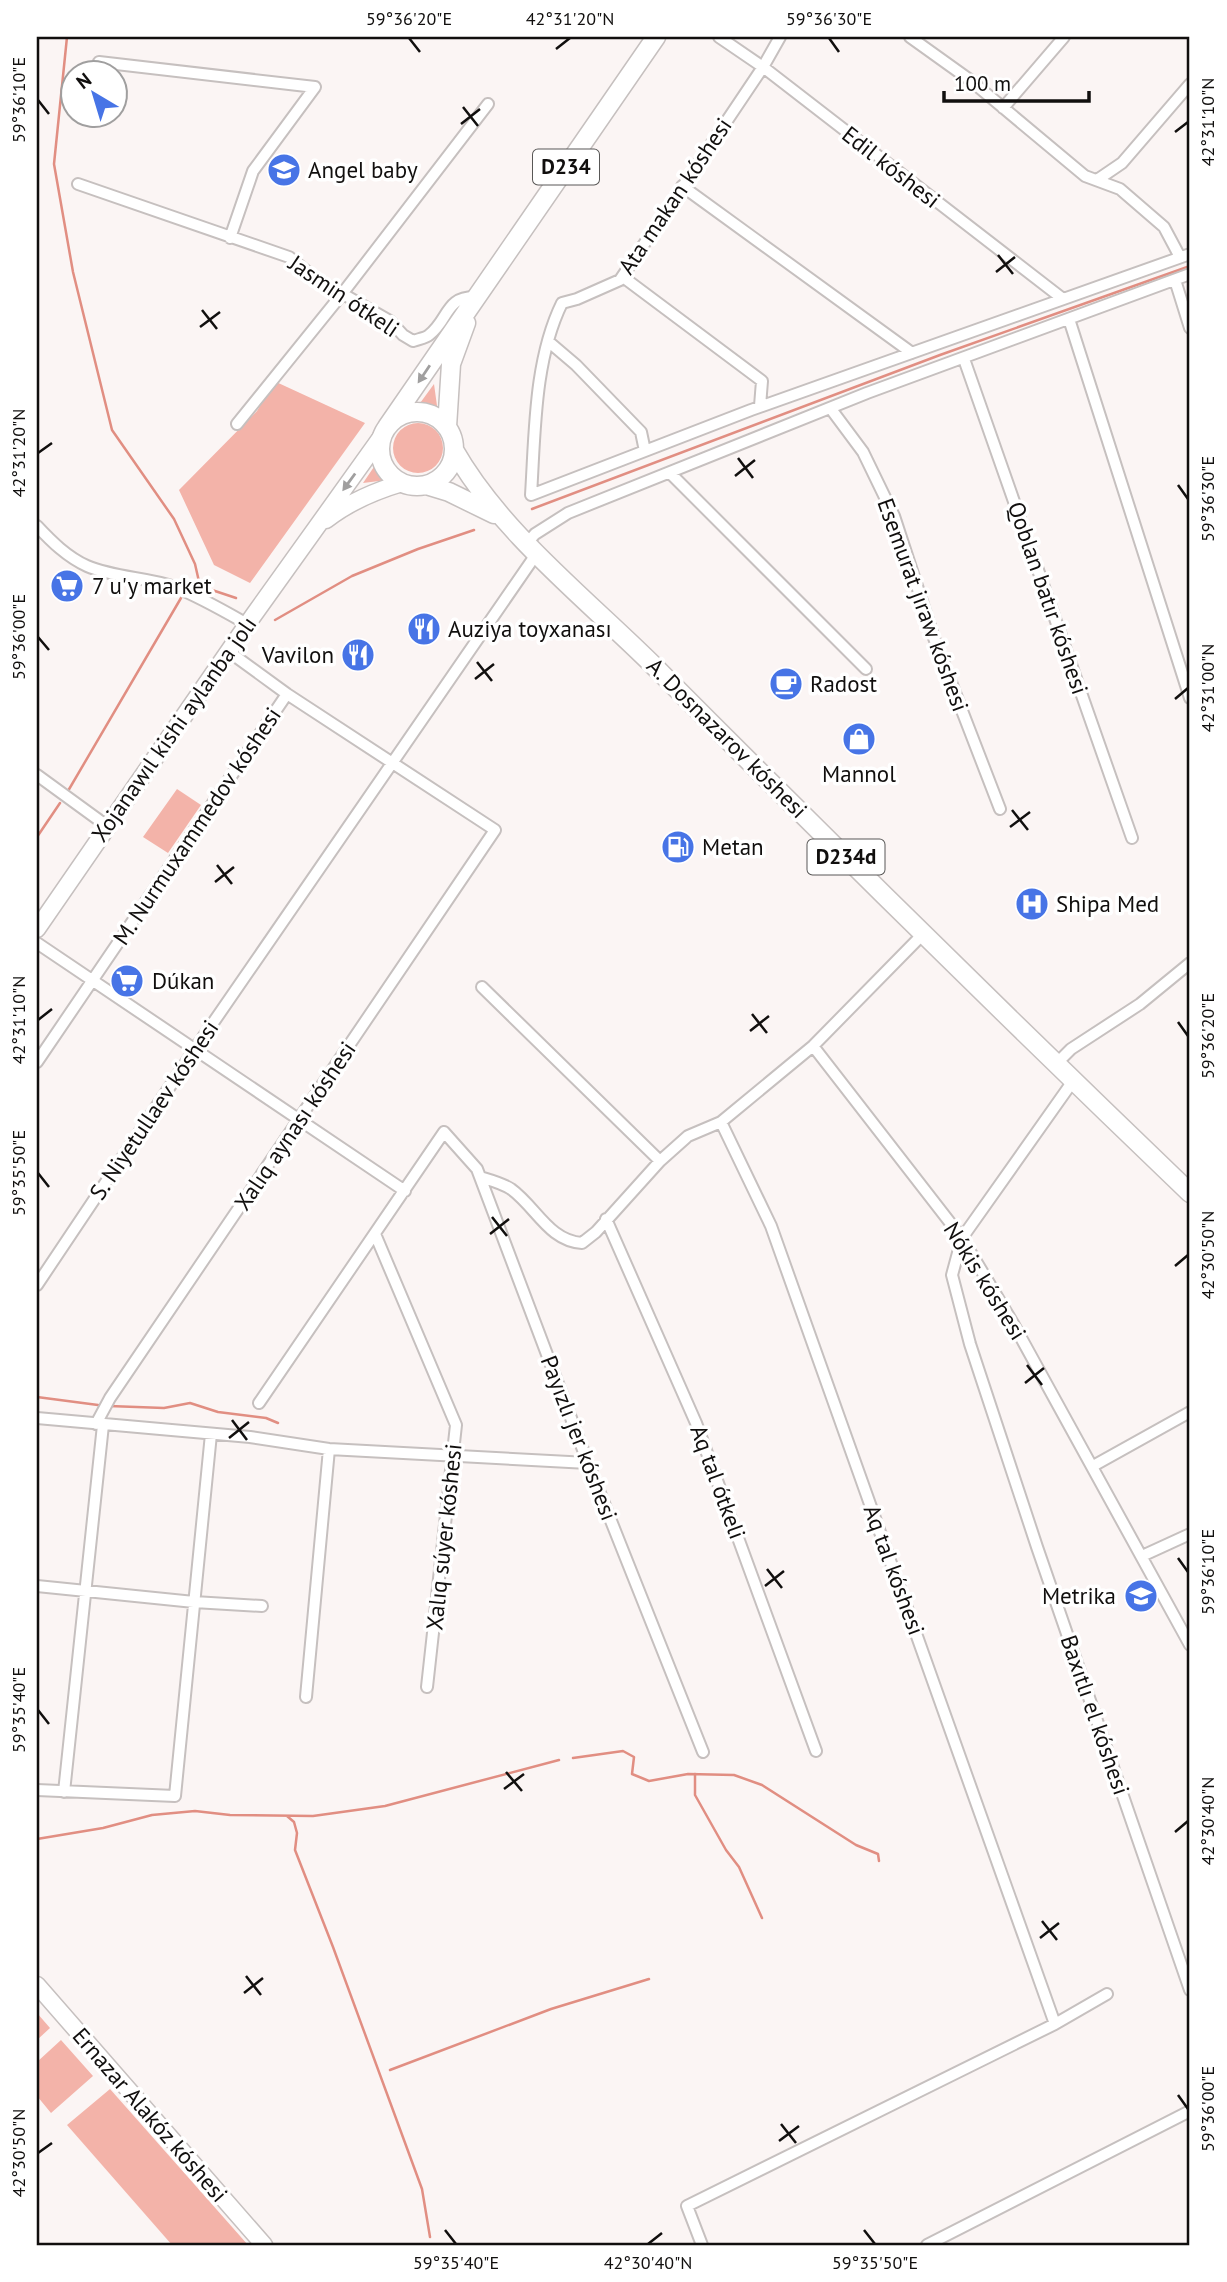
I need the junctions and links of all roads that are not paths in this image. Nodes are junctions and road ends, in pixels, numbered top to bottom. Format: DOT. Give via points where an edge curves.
graph roads {
  1 [pos="656,37"];
  2 [pos="719,37"];
  3 [pos="780,37"];
  4 [pos="910,37"];
  5 [pos="1064,37"];
  6 [pos="922,40"];
  7 [pos="130,66"];
  8 [pos="763,67"];
  9 [pos="1190,84"];
  10 [pos="488,104"];
  11 [pos="1003,108"];
  12 [pos="1097,180"];
  13 [pos="78,184"];
  14 [pos="682,186"];
  15 [pos="230,238"];
  16 [pos="1185,256"];
  17 [pos="1190,274"];
  18 [pos="622,277"];
  19 [pos="1175,280"];
  20 [pos="342,294"];
  21 [pos="476,297"];
  22 [pos="1063,299"];
  23 [pos="1069,319"];
  24 [pos="1190,328"];
  25 [pos="549,342"];
  26 [pos="912,353"];
  27 [pos="964,359"];
  28 [pos="760,406"];
  29 [pos="831,409"];
  30 [pos="237,424"];
  31 [pos="447,427"];
  32 [pos="386,430"];
  33 [pos="454,450"];
  34 [pos="645,451"];
  35 [pos="670,473"];
  36 [pos="402,483"];
  37 [pos="426,485"];
  38 [pos="503,519"];
  39 [pos="37,526"];
  40 [pos="314,531"];
  41 [pos="532,548"];
  42 [pos="247,624"];
  43 [pos="228,651"];
  44 [pos="866,669"];
  45 [pos="287,694"];
  46 [pos="1190,698"];
  47 [pos="391,762"];
  48 [pos="37,775"];
  49 [pos="1000,809"];
  50 [pos="107,826"];
  51 [pos="1132,838"];
  52 [pos="37,929"];
  53 [pos="923,934"];
  54 [pos="37,943"];
  55 [pos="1190,963"];
  56 [pos="93,979"];
  57 [pos="482,987"];
  58 [pos="813,1046"];
  59 [pos="195,1049"];
  60 [pos="37,1062"];
  61 [pos="1056,1065"];
  62 [pos="1073,1081"];
  63 [pos="300,1119"];
  64 [pos="721,1122"];
  65 [pos="660,1161"];
  66 [pos="480,1177"];
  67 [pos="405,1191"];
  68 [pos="1190,1193"];
  69 [pos="606,1219"];
  70 [pos="375,1234"];
  71 [pos="962,1238"];
  72 [pos="37,1285"];
  73 [pos="259,1403"];
  74 [pos="1190,1412"];
  75 [pos="37,1418"];
  76 [pos="99,1424"];
  77 [pos="211,1434"];
  78 [pos="329,1448"];
  79 [pos="453,1455"];
  80 [pos="588,1463"];
  81 [pos="1093,1466"];
  82 [pos="1190,1534"];
  83 [pos="1142,1556"];
  84 [pos="37,1586"];
  85 [pos="84,1591"];
  86 [pos="194,1602"];
  87 [pos="262,1606"];
  88 [pos="1190,1645"];
  89 [pos="427,1687"];
  90 [pos="306,1697"];
  91 [pos="816,1751"];
  92 [pos="703,1752"];
  93 [pos="37,1790"];
  94 [pos="64,1792"];
  95 [pos="37,1985"];
  96 [pos="1190,1990"];
  97 [pos="1107,1994"];
  98 [pos="1055,2024"];
  99 [pos="1190,2111"];
  100 [pos="264,2245"];
  101 [pos="702,2245"];
  102 [pos="927,2245"];
  1 -- 21 [label="main road, Xojanawıl kishi aylanba jolı / D234"];
  2 -- 8 [label="street, Edil kóshesi"];
  3 -- 8 [label="street, Ata makan kóshesi"];
  4 -- 6 [label="street"];
  5 -- 11 [label="street"];
  6 -- 11 [label="street"];
  7 -- 15 [label="street" via="315,87 253,171"];
  8 -- 14 [label="street, Ata makan kóshesi"];
  8 -- 22 [label="street, Edil kóshesi"];
  9 -- 12 [label="street" via="1122,163"];
  10 -- 20 [label="street"];
  11 -- 12 [label="street" via="1085,176"];
  12 -- 16 [label="street" via="1120,189 1164,227"];
  13 -- 15 [label="street, Jasmin ótkeli"];
  14 -- 18 [label="street, Ata makan kóshesi"];
  14 -- 26 [label="street"];
  15 -- 20 [label="street, Jasmin ótkeli" via="289,257"];
  16 -- 22 [label="street"];
  17 -- 19 [label="street, S. Niyetullaev kóshesi"];
  18 -- 25 [label="street, Ata makan kóshesi" via="562,303"];
  18 -- 28 [label="street" via="762,381"];
  19 -- 23 [label="street, S. Niyetullaev kóshesi"];
  19 -- 24 [label="street"];
  20 -- 21 [label="street, Jasmin ótkeli" via="390,321 413,341 429,336 455,302"];
  20 -- 30 [label="street"];
  21 -- 31 [label="main road, Xojanawıl kishi aylanba jolı / D234" via="451,364"];
  21 -- 32 [label="main road, Xojanawıl kishi aylanba jolı / D234, one-way"];
  22 -- 26 [label="street"];
  23 -- 27 [label="street, S. Niyetullaev kóshesi"];
  23 -- 46 [label="street"];
  25 -- 34 [label="street" via="641,432"];
  25 -- 34 [label="street, Ata makan kóshesi" via="537,392 531,495"];
  26 -- 28 [label="street"];
  27 -- 29 [label="street, S. Niyetullaev kóshesi"];
  27 -- 51 [label="street, Qoblan batır kóshesi"];
  28 -- 34 [label="street"];
  29 -- 35 [label="street, S. Niyetullaev kóshesi"];
  29 -- 49 [label="street, Esemurat jıraw kóshesi" via="863,452 894,516 934,638"];
  31 -- 32 [label="main road, D234" via="418,412 396,419"];
  31 -- 33 [label="main road"];
  32 -- 36 [label="main road" via="381,456 385,467"];
  32 -- 40 [label="main road, Xojanawıl kishi aylanba jolı / D234, one-way"];
  33 -- 37 [label="main road" via="446,472"];
  33 -- 38 [label="main road, D234d"];
  35 -- 41 [label="street, S. Niyetullaev kóshesi" via="568,513 535,534"];
  35 -- 44 [label="street"];
  36 -- 37 [label="main road, D234"];
  36 -- 40 [label="main road, Xojanawıl kishi aylanba jolı / D234" via="354,502"];
  37 -- 38 [label="main road, D234d"];
  38 -- 41 [label="main road, A. Dosnazarov kóshesi / D234d"];
  39 -- 42 [label="street" via="86,566 176,587"];
  40 -- 42 [label="main road, Xojanawıl kishi aylanba jolı / D234"];
  41 -- 47 [label="street, S. Niyetullaev kóshesi"];
  41 -- 53 [label="main road, A. Dosnazarov kóshesi / D234d"];
  42 -- 43 [label="main road, Xojanawıl kishi aylanba jolı / D234"];
  43 -- 45 [label="street"];
  43 -- 50 [label="main road, Xojanawıl kishi aylanba jolı / D234"];
  45 -- 47 [label="street"];
  45 -- 56 [label="street, M. Nurmuxammedov kóshesi"];
  47 -- 59 [label="street, S. Niyetullaev kóshesi"];
  47 -- 63 [label="street, Xalıq aynası kóshesi" via="495,830"];
  48 -- 50 [label="street"];
  50 -- 52 [label="main road, Xojanawıl kishi aylanba jolı / D234"];
  53 -- 58 [label="street"];
  53 -- 61 [label="main road, A. Dosnazarov kóshesi / D234d"];
  54 -- 56 [label="street"];
  55 -- 61 [label="street"];
  56 -- 59 [label="street"];
  56 -- 60 [label="street, M. Nurmuxammedov kóshesi"];
  57 -- 65 [label="street"];
  58 -- 64 [label="street"];
  58 -- 71 [label="street, Nókis kóshesi"];
  59 -- 63 [label="street"];
  59 -- 72 [label="street, S. Niyetullaev kóshesi"];
  61 -- 62 [label="main road, A. Dosnazarov kóshesi / D234d"];
  62 -- 68 [label="main road, A. Dosnazarov kóshesi / D234d"];
  62 -- 71 [label="street"];
  63 -- 67 [label="street"];
  63 -- 76 [label="street, Xalıq aynası kóshesi" via="110,1398"];
  64 -- 65 [label="street" via="688,1136"];
  64 -- 98 [label="street, Aq tal kóshesi" via="771,1226"];
  65 -- 69 [label="street"];
  66 -- 67 [label="street, Payızlı jer kóshesi" via="444,1132"];
  66 -- 69 [label="street" via="509,1187 553,1233 570,1242 582,1243"];
  66 -- 80 [label="street, Payızlı jer kóshesi"];
  67 -- 70 [label="street"];
  69 -- 91 [label="street, Aq tal ótkeli" via="696,1423"];
  70 -- 73 [label="street"];
  70 -- 79 [label="street, Xalıq súyer kóshesi" via="456,1424"];
  71 -- 81 [label="street, Nókis kóshesi"];
  71 -- 96 [label="street, Baxıtlı el kóshesi" via="952,1275 970,1344"];
  74 -- 81 [label="street"];
  75 -- 76 [label="street"];
  76 -- 77 [label="street"];
  76 -- 85 [label="street, Xalıq aynası kóshesi"];
  77 -- 78 [label="street"];
  77 -- 86 [label="street"];
  78 -- 79 [label="street"];
  78 -- 90 [label="street"];
  79 -- 80 [label="street"];
  79 -- 89 [label="street, Xalıq súyer kóshesi"];
  80 -- 92 [label="street, Payızlı jer kóshesi"];
  81 -- 83 [label="street, Nókis kóshesi"];
  82 -- 83 [label="street"];
  83 -- 88 [label="street, Nókis kóshesi"];
  84 -- 85 [label="street"];
  85 -- 86 [label="street"];
  85 -- 94 [label="street, Xalıq aynası kóshesi"];
  86 -- 87 [label="street"];
  86 -- 94 [label="street" via="175,1796"];
  93 -- 94 [label="street"];
  95 -- 100 [label="main road, Ernazar Alakóz kóshesi"];
  97 -- 98 [label="street"];
  98 -- 101 [label="street" via="687,2206"];
  99 -- 102 [label="street"];
}
